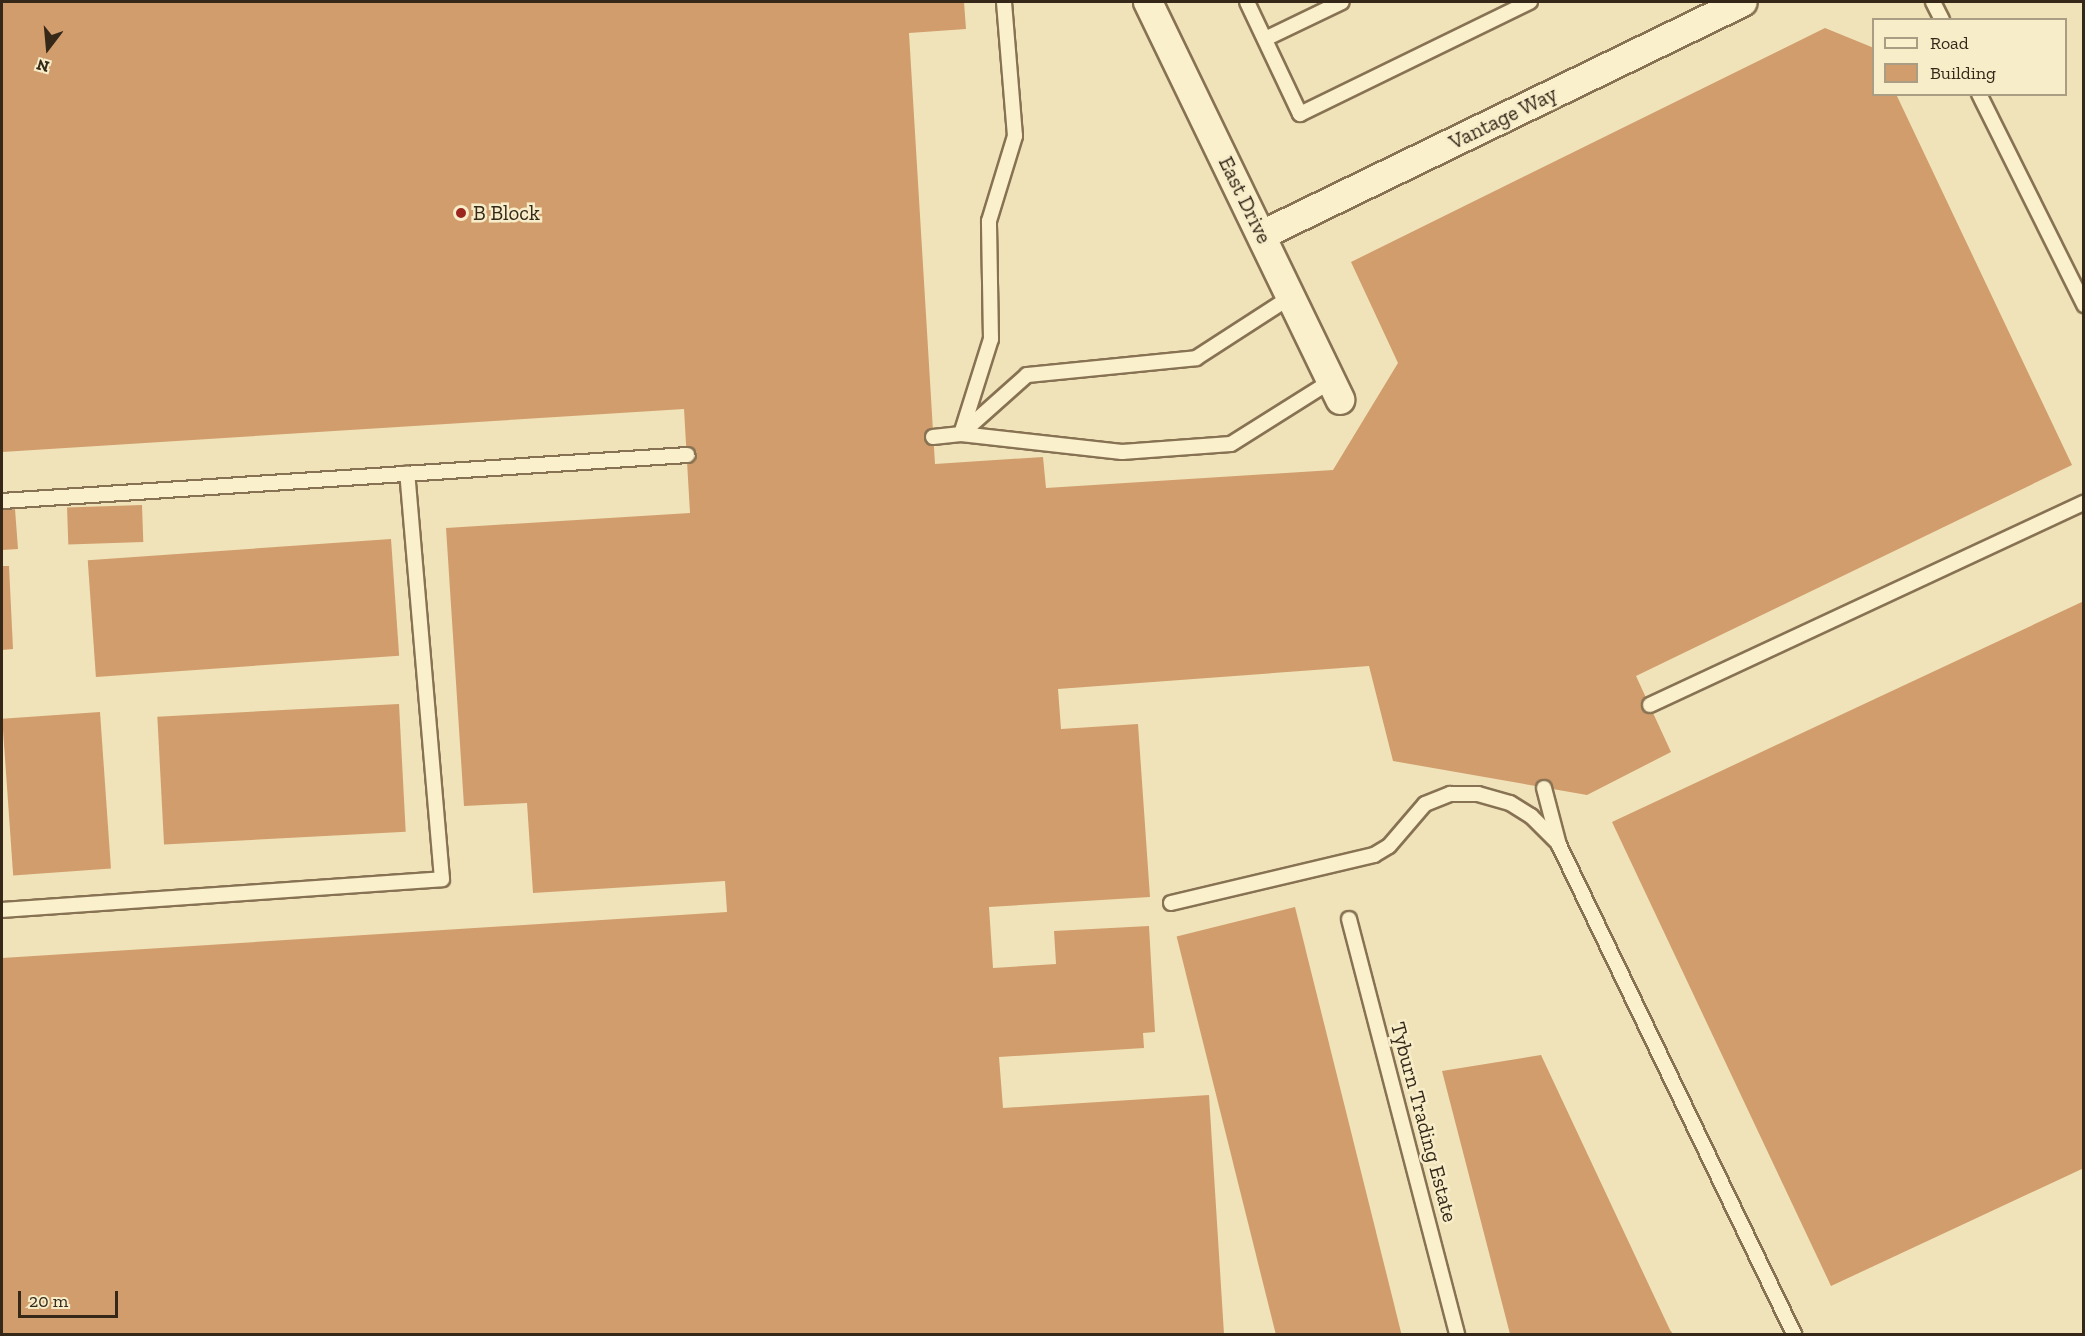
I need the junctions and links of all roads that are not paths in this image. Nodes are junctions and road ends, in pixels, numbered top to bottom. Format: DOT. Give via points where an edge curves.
graph roads {
  1 [pos="1004,2"];
  2 [pos="1148,2"];
  3 [pos="1246,2"];
  4 [pos="1342,2"];
  5 [pos="1530,2"];
  6 [pos="1743,2"];
  7 [pos="1933,2"];
  8 [pos="1941,18"];
  9 [pos="1265,39"];
  10 [pos="1980,96"];
  11 [pos="1262,235"];
  12 [pos="1292,296"];
  13 [pos="2084,304"];
  14 [pos="1336,391"];
  15 [pos="961,434"];
  16 [pos="933,437"];
  17 [pos="687,455"];
  18 [pos="407,474"];
  19 [pos="2,501"];
  20 [pos="2084,504"];
  21 [pos="1650,705"];
  22 [pos="1544,788"];
  23 [pos="1559,845"];
  24 [pos="1171,903"];
  25 [pos="2,910"];
  26 [pos="1349,920"];
  27 [pos="1457,1335"];
  28 [pos="1794,1335"];
  1 -- 15 [label="lane" via="1015,136 989,221 991,339"];
  2 -- 11 [label="street, East Drive"];
  3 -- 9 [label="lane"];
  4 -- 9 [label="lane"];
  5 -- 9 [label="lane" via="1300,114"];
  6 -- 11 [label="street, Vantage Way"];
  7 -- 8 [label="lane"];
  10 -- 13 [label="lane"];
  11 -- 12 [label="street, East Drive"];
  12 -- 14 [label="street, East Drive"];
  12 -- 15 [label="lane" via="1196,358 1027,375"];
  14 -- 15 [label="lane" via="1231,444 1122,452"];
  15 -- 16 [label="lane"];
  17 -- 18 [label="lane"];
  18 -- 19 [label="lane"];
  18 -- 25 [label="lane" via="442,879"];
  20 -- 21 [label="lane"];
  22 -- 23 [label="lane"];
  23 -- 24 [label="lane" via="1531,816 1510,803 1478,794 1450,794 1425,804 1389,846 1374,855"];
  23 -- 28 [label="lane"];
  26 -- 27 [label="lane, Tyburn Trading Estate"];
}
